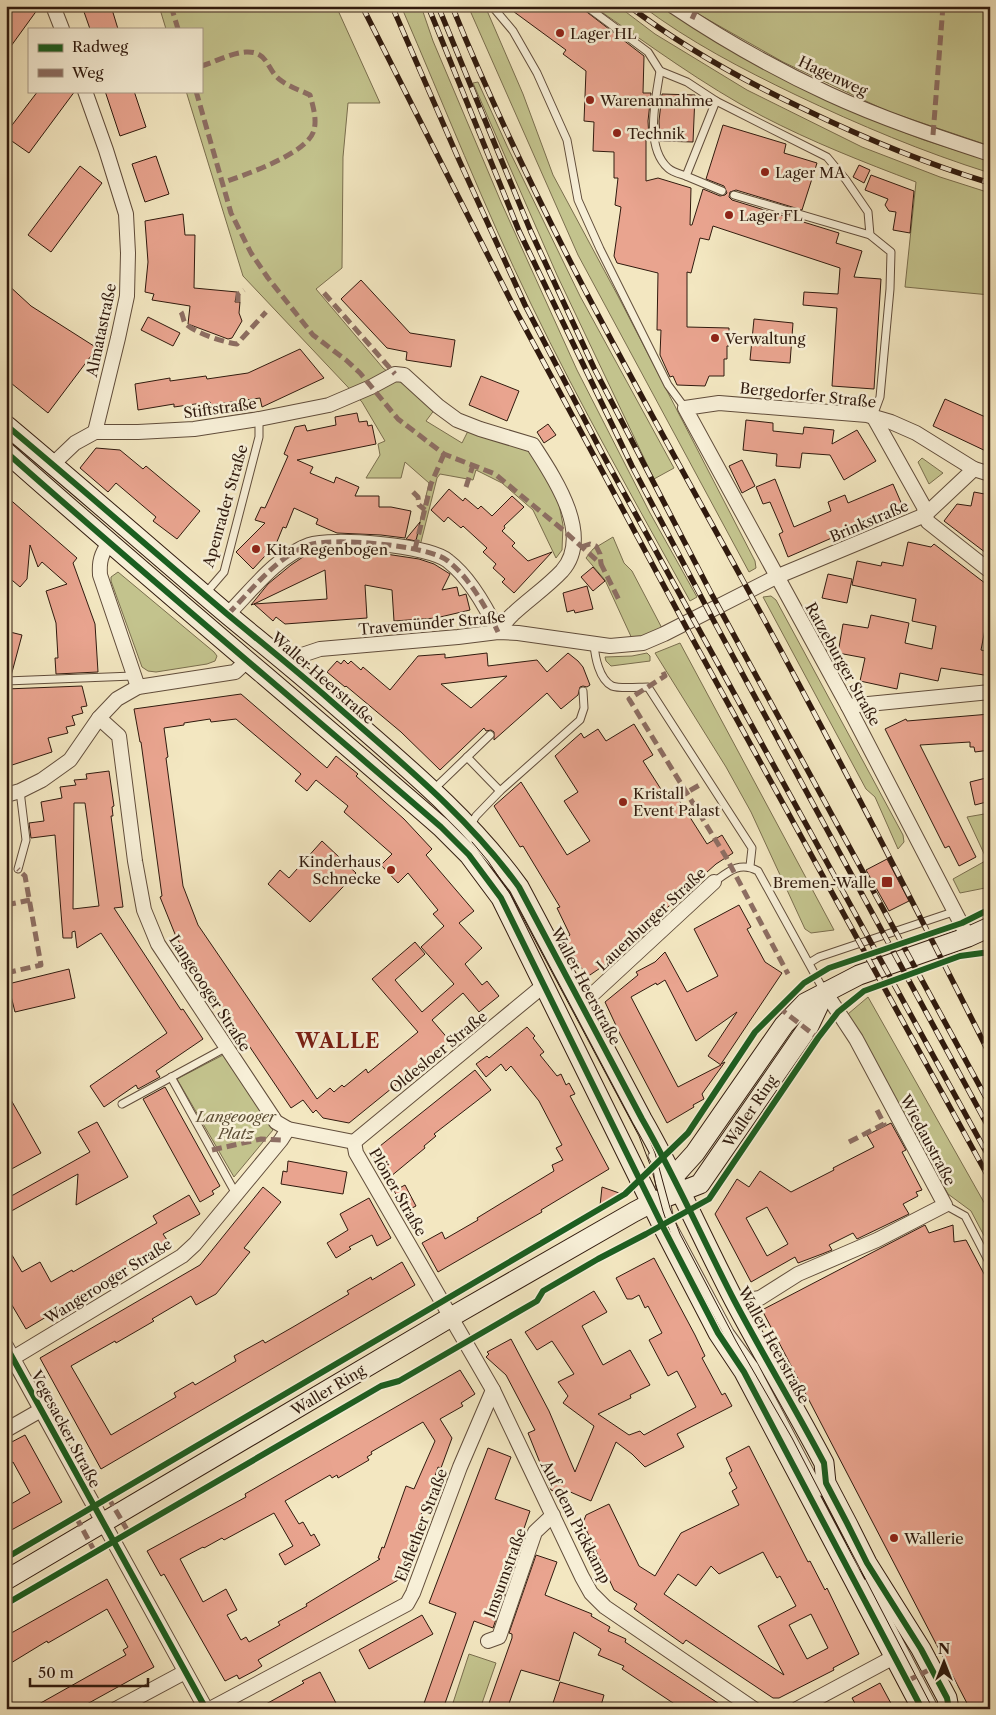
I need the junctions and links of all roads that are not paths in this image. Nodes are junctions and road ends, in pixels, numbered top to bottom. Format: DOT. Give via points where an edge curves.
graph roads {
  1 [pos="53,6"];
  2 [pos="492,6"];
  3 [pos="586,6"];
  4 [pos="672,6"];
  5 [pos="62,28"];
  6 [pos="660,70"];
  7 [pos="85,92"];
  8 [pos="716,102"];
  9 [pos="990,154"];
  10 [pos="686,176"];
  11 [pos="722,191"];
  12 [pos="734,195"];
  13 [pos="870,235"];
  14 [pos="685,408"];
  15 [pos="873,416"];
  16 [pos="258,420"];
  17 [pos="6,425"];
  18 [pos="6,432"];
  19 [pos="95,432"];
  20 [pos="6,452"];
  21 [pos="53,464"];
  22 [pos="974,470"];
  23 [pos="990,474"];
  24 [pos="925,515"];
  25 [pos="108,543"];
  26 [pos="990,571"];
  27 [pos="776,577"];
  28 [pos="205,594"];
  29 [pos="228,614"];
  30 [pos="498,632"];
  31 [pos="594,644"];
  32 [pos="248,660"];
  33 [pos="290,665"];
  34 [pos="6,681"];
  35 [pos="135,682"];
  36 [pos="583,691"];
  37 [pos="990,692"];
  38 [pos="848,706"];
  39 [pos="100,718"];
  40 [pos="490,735"];
  41 [pos="468,757"];
  42 [pos="20,791"];
  43 [pos="433,791"];
  44 [pos="500,791"];
  45 [pos="6,796"];
  46 [pos="470,826"];
  47 [pos="750,866"];
  48 [pos="18,869"];
  49 [pos="714,882"];
  50 [pos="956,911"];
  51 [pos="990,927"];
  52 [pos="990,935"];
  53 [pos="968,938"];
  54 [pos="809,963"];
  55 [pos="543,986"];
  56 [pos="825,992"];
  57 [pos="581,1005"];
  58 [pos="226,1048"];
  59 [pos="171,1077"];
  60 [pos="122,1104"];
  61 [pos="288,1129"];
  62 [pos="354,1142"];
  63 [pos="665,1192"];
  64 [pos="236,1194"];
  65 [pos="945,1205"];
  66 [pos="990,1264"];
  67 [pos="735,1302"];
  68 [pos="451,1317"];
  69 [pos="6,1346"];
  70 [pos="13,1358"];
  71 [pos="493,1390"];
  72 [pos="41,1410"];
  73 [pos="6,1430"];
  74 [pos="826,1501"];
  75 [pos="553,1515"];
  76 [pos="103,1523"];
  77 [pos="852,1552"];
  78 [pos="861,1568"];
  79 [pos="866,1576"];
  80 [pos="6,1580"];
  81 [pos="488,1641"];
  82 [pos="894,1657"];
  83 [pos="185,1672"];
  84 [pos="925,1702"];
  85 [pos="116,1709"];
  86 [pos="206,1709"];
  87 [pos="210,1709"];
  88 [pos="754,1709"];
  89 [pos="798,1709"];
  90 [pos="949,1709"];
  1 -- 5 [label="street"];
  2 -- 14 [label="lane" via="513,31 537,73 567,140 578,200 596,241 668,385"];
  3 -- 6 [label="lane" via="648,52"];
  4 -- 9 [label="street, Hagenweg" via="729,43 828,94"];
  6 -- 8 [label="lane"];
  6 -- 10 [label="lane" via="654,124 655,149 668,168"];
  7 -- 19 [label="street, Almatastraße" via="126,214 128,252 127,296"];
  8 -- 10 [label="lane"];
  8 -- 13 [label="lane" via="828,158 868,212"];
  10 -- 11 [label="lane"];
  12 -- 13 [label="lane"];
  13 -- 15 [label="lane" via="891,252 880,397"];
  14 -- 15 [label="street, Bergedorfer Straße" via="720,403"];
  14 -- 27 [label="street, Ratzeburger Straße"];
  15 -- 22 [label="street, Bergedorfer Straße" via="916,433"];
  15 -- 24 [label="street" via="924,507"];
  16 -- 19 [label="street, Stiftstraße" via="194,429"];
  16 -- 28 [label="lane, Apenrader Straße" via="258,437 224,572"];
  16 -- 30 [label="street, Stiftstraße" via="329,405 395,374 404,375 457,420 533,445 557,483 572,521 570,559 563,570 511,615"];
  17 -- 21 [label="main road, Waller Heerstraße"];
  18 -- 63 [label="lane" via="430,794 493,861 528,914 647,1144"];
  19 -- 21 [label="street" via="75,443"];
  20 -- 25 [label="main road, Waller Heerstraße"];
  21 -- 28 [label="main road, Waller Heerstraße"];
  22 -- 23 [label="street"];
  22 -- 24 [label="street, Brinkstraße"];
  24 -- 26 [label="street" via="928,522"];
  24 -- 27 [label="street, Brinkstraße"];
  25 -- 32 [label="main road, Waller Heerstraße"];
  25 -- 35 [label="street" via="99,564 100,575"];
  27 -- 31 [label="street, Travemünder Straße" via="643,643"];
  27 -- 38 [label="street, Ratzeburger Straße"];
  28 -- 29 [label="main road, Waller Heerstraße"];
  29 -- 30 [label="street" via="286,557 309,545 326,542 383,544 415,549 446,559 458,570 488,612"];
  29 -- 33 [label="main road, Waller Heerstraße"];
  30 -- 31 [label="street, Travemünder Straße"];
  30 -- 33 [label="street, Travemünder Straße" via="320,649 296,657"];
  31 -- 47 [label="lane" via="594,655 603,679 613,686 648,687 752,848"];
  32 -- 35 [label="street" via="235,672"];
  32 -- 55 [label="main road, Waller Heerstraße" via="469,855 501,898"];
  33 -- 43 [label="main road, Waller Heerstraße"];
  34 -- 35 [label="lane"];
  35 -- 39 [label="street"];
  36 -- 44 [label="lane" via="584,708 580,720"];
  37 -- 38 [label="street"];
  38 -- 50 [label="street, Ratzeburger Straße"];
  39 -- 42 [label="street" via="70,760"];
  39 -- 58 [label="street, Langeooger Straße" via="119,736 144,910 158,944"];
  40 -- 41 [label="lane"];
  41 -- 43 [label="lane"];
  41 -- 44 [label="lane"];
  42 -- 45 [label="street"];
  42 -- 48 [label="lane" via="26,840"];
  43 -- 46 [label="main road, Waller Heerstraße"];
  44 -- 46 [label="lane"];
  46 -- 57 [label="main road, Waller Heerstraße" via="519,887"];
  47 -- 49 [label="lane, Lauenburger Straße" via="737,867"];
  47 -- 54 [label="lane" via="758,871"];
  49 -- 57 [label="street, Lauenburger Straße"];
  50 -- 53 [label="street, Ratzeburger Straße"];
  50 -- 54 [label="lane"];
  51 -- 53 [label="main road"];
  52 -- 53 [label="main road"];
  53 -- 56 [label="main road, Waller Ring" via="859,975"];
  54 -- 56 [label="lane"];
  55 -- 62 [label="street, Oldesloer Straße"];
  55 -- 63 [label="main road, Waller Heerstraße"];
  56 -- 63 [label="main road, Waller Ring" via="805,1003 784,1026"];
  56 -- 65 [label="street, Wiedaustraße" via="861,1049"];
  57 -- 63 [label="main road, Waller Heerstraße" via="658,1147"];
  58 -- 59 [label="lane"];
  58 -- 61 [label="street, Langeooger Straße" via="276,1122"];
  59 -- 60 [label="lane"];
  59 -- 64 [label="lane"];
  61 -- 62 [label="street, Plöner Straße"];
  61 -- 64 [label="street, Wangerooger Straße"];
  62 -- 68 [label="street, Plöner Straße" via="356,1153"];
  63 -- 67 [label="main road, Waller Heerstraße" via="698,1231"];
  63 -- 68 [label="main road, Waller Ring"];
  63 -- 74 [label="lane" via="670,1220 730,1332 754,1364"];
  63 -- 82 [label="main road, Waller Heerstraße" via="662,1226 718,1333 744,1372"];
  64 -- 70 [label="street, Wangerooger Straße" via="182,1256"];
  65 -- 66 [label="lane" via="965,1216"];
  65 -- 67 [label="street, Wiedaustraße" via="877,1240 798,1274 760,1298"];
  67 -- 90 [label="main road, Waller Heerstraße" via="824,1463 826,1483 867,1563 921,1649 947,1698"];
  68 -- 71 [label="street, Auf dem Pickkamp"];
  68 -- 76 [label="main road, Waller Ring"];
  69 -- 70 [label="street, Vegesacker Straße"];
  70 -- 72 [label="street, Vegesacker Straße"];
  71 -- 75 [label="street, Auf dem Pickkamp"];
  71 -- 87 [label="street, Elsflether Straße" via="407,1604"];
  72 -- 73 [label="street"];
  72 -- 76 [label="street, Vegesacker Straße"];
  75 -- 81 [label="street, Imsumstraße" via="535,1532 499,1637"];
  75 -- 88 [label="street, Auf dem Pickkamp" via="591,1593 605,1607"];
  76 -- 80 [label="main road, Waller Ring"];
  76 -- 83 [label="street, Vegesacker Straße"];
  77 -- 78 [label="lane"];
  79 -- 84 [label="lane"];
  82 -- 84 [label="main road, Waller Heerstraße"];
  82 -- 89 [label="street"];
  83 -- 85 [label="street"];
  83 -- 86 [label="street, Vegesacker Straße"];
  84 -- 90 [label="main road" via="932,1690"];
}
